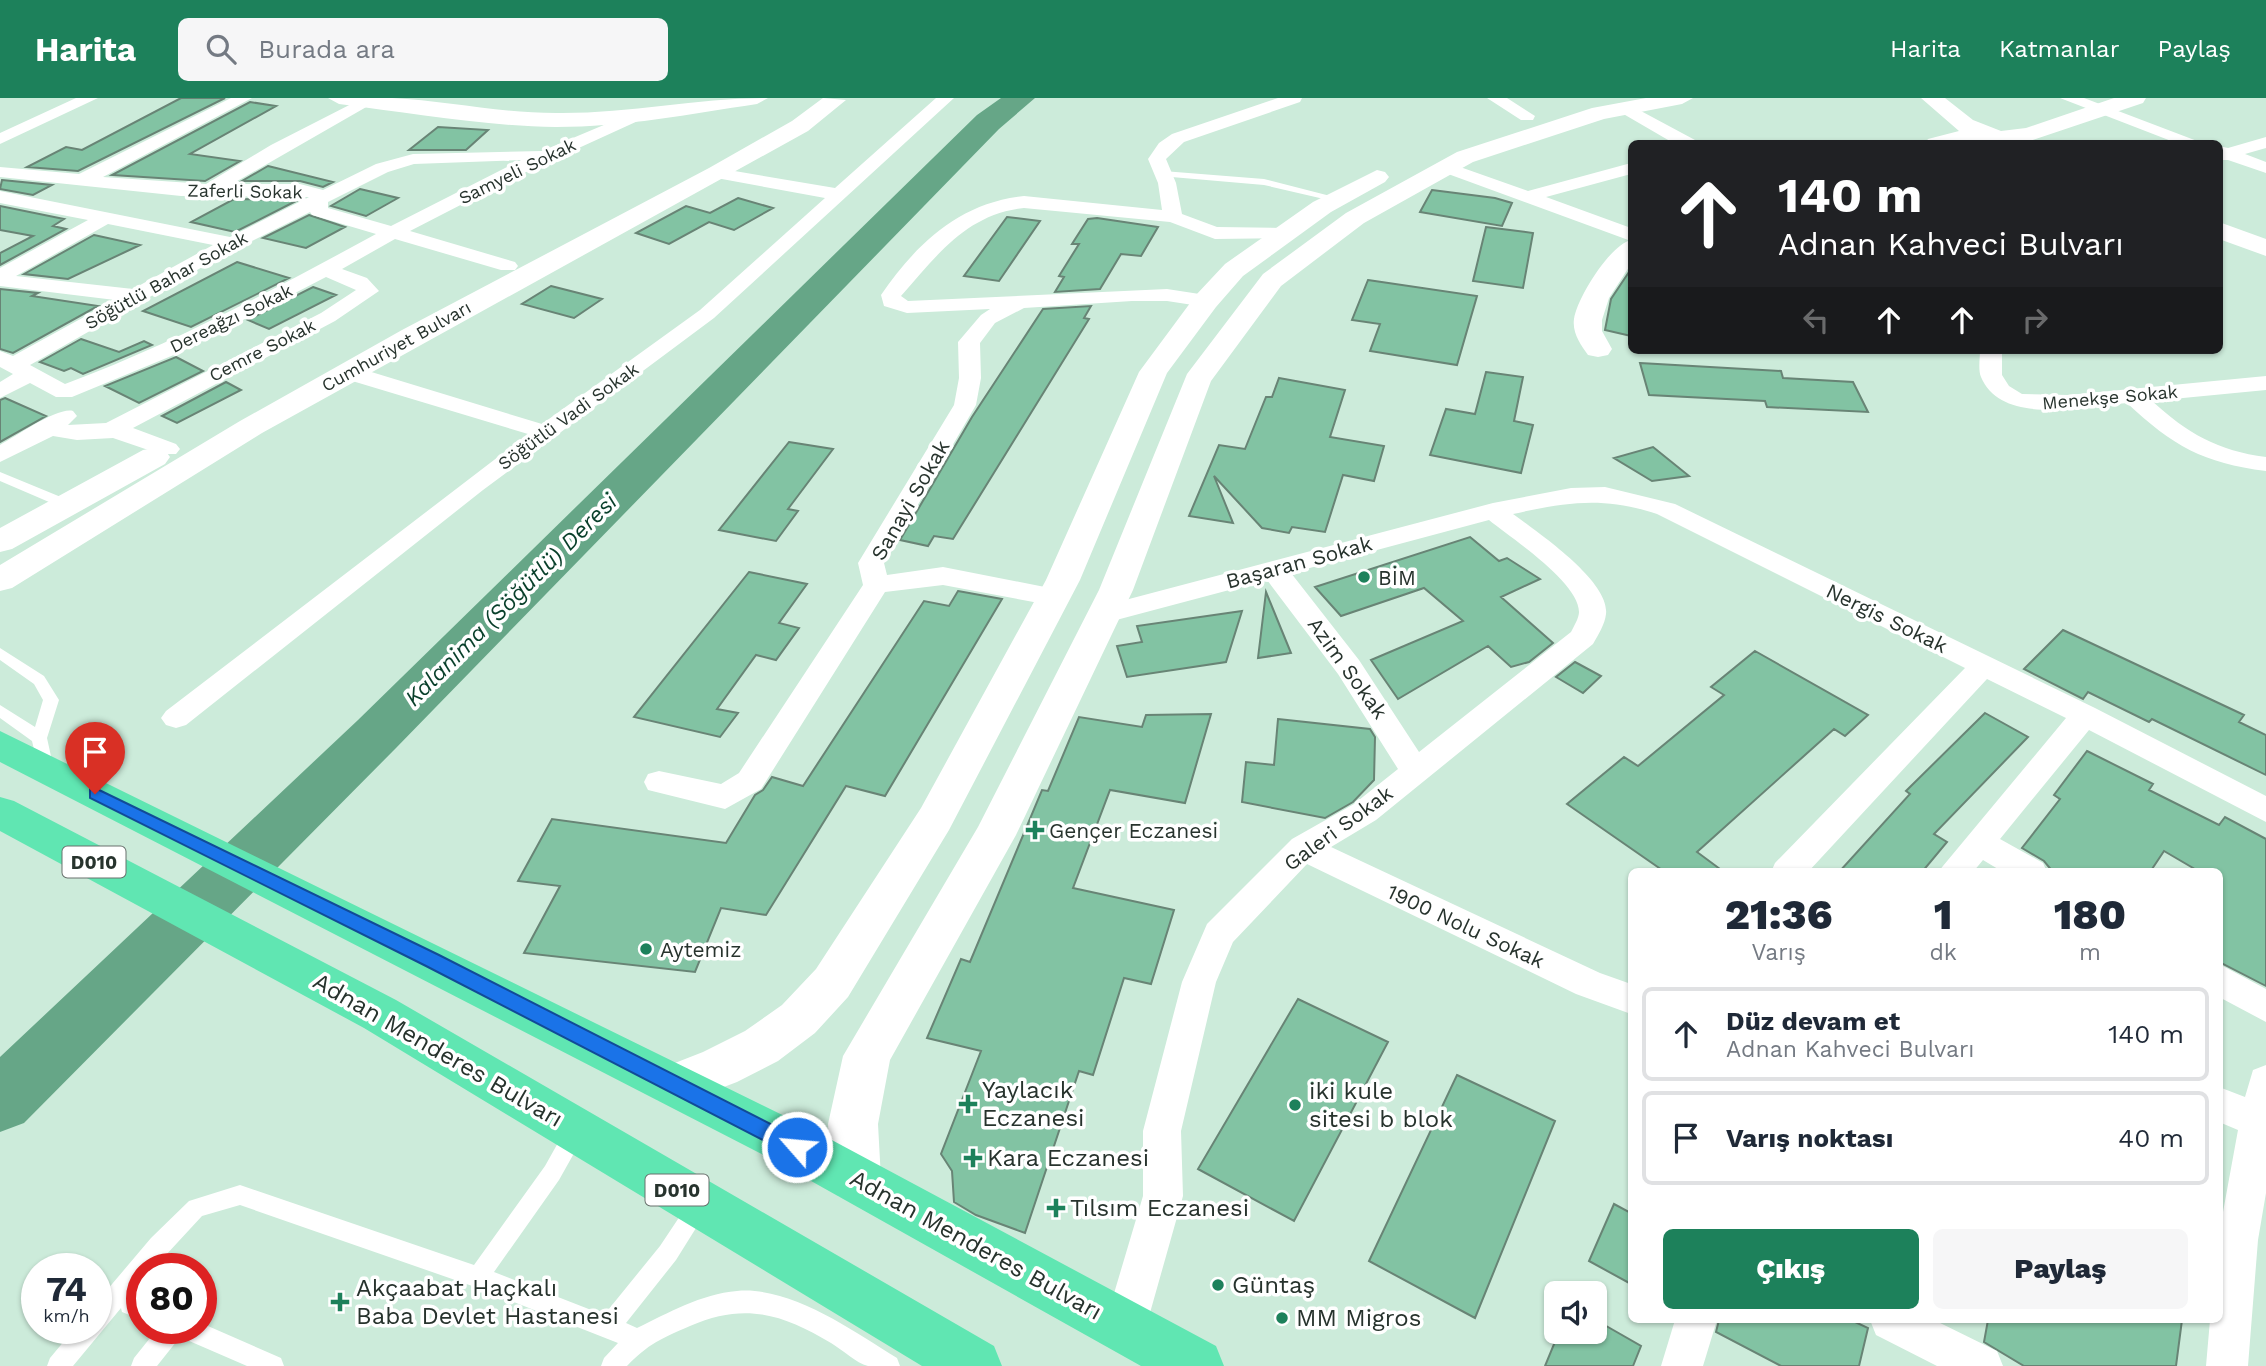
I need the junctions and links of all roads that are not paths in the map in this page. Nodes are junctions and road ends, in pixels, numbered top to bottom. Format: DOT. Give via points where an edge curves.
graph roads {
  1 [pos="90,98"];
  2 [pos="244,98"];
  3 [pos="339,98"];
  4 [pos="758,98"];
  5 [pos="801,98"];
  6 [pos="834,98"];
  7 [pos="946,98"];
  8 [pos="1294,98"];
  9 [pos="1495,98"];
  10 [pos="1682,98"];
  11 [pos="1932,98"];
  12 [pos="2068,98"];
  13 [pos="2135,98"];
  14 [pos="367,102"];
  15 [pos="1611,103"];
  16 [pos="710,105"];
  17 [pos="2101,111"];
  18 [pos="643,115"];
  19 [pos="1527,116"];
  20 [pos="786,124"];
  21 [pos="0,139"];
  22 [pos="1681,140"];
  23 [pos="1950,140"];
  24 [pos="1996,140"];
  25 [pos="2185,140"];
  26 [pos="2266,142"];
  27 [pos="554,153"];
  28 [pos="2223,154"];
  29 [pos="2223,154"];
  30 [pos="1446,167"];
  31 [pos="2266,168"];
  32 [pos="1628,169"];
  33 [pos="0,172"];
  34 [pos="717,173"];
  35 [pos="1163,174"];
  36 [pos="84,179"];
  37 [pos="211,190"];
  38 [pos="841,195"];
  39 [pos="0,197"];
  40 [pos="1527,197"];
  41 [pos="318,199"];
  42 [pos="1336,199"];
  43 [pos="1173,217"];
  44 [pos="106,218"];
  45 [pos="2223,232"];
  46 [pos="394,233"];
  47 [pos="1628,233"];
  48 [pos="1284,234"];
  49 [pos="230,243"];
  50 [pos="2266,248"];
  51 [pos="1628,252"];
  52 [pos="508,266"];
  53 [pos="326,270"];
  54 [pos="0,278"];
  55 [pos="136,296"];
  56 [pos="1206,301"];
  57 [pos="1019,302"];
  58 [pos="1598,349"];
  59 [pos="1991,354"];
  60 [pos="15,365"];
  61 [pos="347,372"];
  62 [pos="2266,383"];
  63 [pos="0,391"];
  64 [pos="64,392"];
  65 [pos="2133,396"];
  66 [pos="52,427"];
  67 [pos="109,431"];
  68 [pos="545,432"];
  69 [pos="168,449"];
  70 [pos="0,455"];
  71 [pos="2266,464"];
  72 [pos="0,476"];
  73 [pos="68,505"];
  74 [pos="1493,511"];
  75 [pos="0,542"];
  76 [pos="1273,569"];
  77 [pos="0,580"];
  78 [pos="876,585"];
  79 [pos="1055,597"];
  80 [pos="1105,614"];
  81 [pos="0,653"];
  82 [pos="1984,665"];
  83 [pos="0,710"];
  84 [pos="2085,715"];
  85 [pos="176,718"];
  86 [pos="0,745"];
  87 [pos="45,760"];
  88 [pos="1415,771"];
  89 [pos="659,782"];
  90 [pos="2266,810"];
  91 [pos="0,812"];
  92 [pos="1978,842"];
  93 [pos="1303,848"];
  94 [pos="1791,868"];
  95 [pos="1957,868"];
  96 [pos="2024,868"];
  97 [pos="2223,981"];
  98 [pos="1628,998"];
  99 [pos="2266,1007"];
  100 [pos="2266,1082"];
  101 [pos="674,1085"];
  102 [pos="2223,1106"];
  103 [pos="2259,1121"];
  104 [pos="576,1130"];
  105 [pos="856,1179"];
  106 [pos="700,1203"];
  107 [pos="478,1277"];
  108 [pos="2225,1296"];
  109 [pos="112,1301"];
  110 [pos="1695,1323"];
  111 [pos="1897,1323"];
  112 [pos="1125,1327"];
  113 [pos="607,1329"];
  114 [pos="637,1339"];
  115 [pos="217,1343"];
  116 [pos="77,1344"];
  117 [pos="160,1344"];
  118 [pos="260,1364"];
  119 [pos="58,1366"];
  120 [pos="142,1366"];
  121 [pos="612,1366"];
  122 [pos="889,1366"];
  123 [pos="974,1366"];
  124 [pos="1196,1366"];
  125 [pos="1682,1366"];
  126 [pos="1982,1366"];
  127 [pos="2227,1366"];
  1 -- 21 [label="street"];
  2 -- 36 [label="street"];
  3 -- 14 [label="street"];
  4 -- 16 [label="street"];
  5 -- 20 [label="street, Cumhuriyet Bulvarı"];
  6 -- 20 [label="street, Cumhuriyet Bulvarı"];
  7 -- 38 [label="street, Söğütlü Vadi Sokak"];
  8 -- 35 [label="street" via="1178,138 1157,159"];
  9 -- 19 [label="street"];
  10 -- 15 [label="street"];
  11 -- 24 [label="street" via="1965,125"];
  12 -- 17 [label="street"];
  13 -- 17 [label="street"];
  14 -- 18 [label="street" via="512,119"];
  14 -- 37 [label="street"];
  15 -- 19 [label="street"];
  15 -- 22 [label="street"];
  15 -- 30 [label="street" via="1600,113"];
  16 -- 18 [label="street"];
  16 -- 20 [label="street"];
  17 -- 24 [label="street"];
  17 -- 25 [label="street"];
  18 -- 27 [label="street, Samyeli Sokak"];
  19 -- 42 [label="street" via="1436,145"];
  20 -- 34 [label="street, Cumhuriyet Bulvarı"];
  20 -- 52 [label="street, Cumhuriyet Bulvarı"];
  23 -- 24 [label="street" via="1964,136"];
  26 -- 28 [label="street"];
  27 -- 41 [label="street, Söğütlü Bahar Sokak" via="400,162"];
  27 -- 46 [label="street, Samyeli Sokak"];
  29 -- 31 [label="street"];
  30 -- 40 [label="street"];
  30 -- 80 [label="street" via="1355,218 1272,281 1197,380"];
  32 -- 40 [label="street"];
  33 -- 36 [label="street, Zaferli Sokak"];
  34 -- 38 [label="street"];
  34 -- 61 [label="street, Cumhuriyet Bulvarı"];
  35 -- 42 [label="lane" via="1264,182"];
  35 -- 43 [label="street"];
  36 -- 37 [label="street, Zaferli Sokak"];
  37 -- 41 [label="street, Zaferli Sokak" via="300,190 315,193"];
  38 -- 68 [label="street, Söğütlü Vadi Sokak" via="707,314"];
  39 -- 44 [label="street"];
  40 -- 47 [label="street"];
  41 -- 46 [label="street, Zaferli Sokak" via="318,211"];
  41 -- 49 [label="street, Söğütlü Bahar Sokak"];
  42 -- 48 [label="street"];
  43 -- 48 [label="street" via="1215,233"];
  43 -- 57 [label="street" via="1055,204 992,205 958,222 891,295 891,302 907,307"];
  44 -- 49 [label="street"];
  44 -- 54 [label="street"];
  45 -- 50 [label="street"];
  46 -- 52 [label="street, Zaferli Sokak"];
  46 -- 53 [label="street, Dereağzı Sokak"];
  48 -- 56 [label="street" via="1234,270"];
  49 -- 55 [label="street, Söğütlü Bahar Sokak"];
  51 -- 58 [label="street" via="1609,275 1589,316 1588,329"];
  52 -- 69 [label="street, Cumhuriyet Bulvarı"];
  53 -- 64 [label="street, Dereağzı Sokak" via="173,348"];
  53 -- 67 [label="street, Cemre Sokak" via="360,282 369,291"];
  54 -- 55 [label="street"];
  55 -- 60 [label="street, Söğütlü Bahar Sokak"];
  56 -- 57 [label="street, Sanayi Sokak" via="1132,295"];
  56 -- 79 [label="street" via="1153,372"];
  57 -- 78 [label="street, Sanayi Sokak" via="988,319 969,342 965,405 871,563"];
  59 -- 65 [label="street, Menekşe Sokak" via="1991,375 2000,390 2017,401 2044,404"];
  60 -- 63 [label="street, Söğütlü Bahar Sokak"];
  60 -- 64 [label="street"];
  61 -- 68 [label="street"];
  61 -- 77 [label="street, Cumhuriyet Bulvarı"];
  62 -- 65 [label="street, Menekşe Sokak"];
  64 -- 66 [label="street" via="66,413"];
  65 -- 71 [label="street" via="2177,437 2208,454"];
  66 -- 67 [label="street, Cemre Sokak" via="75,434"];
  66 -- 70 [label="street"];
  67 -- 69 [label="street, Cemre Sokak"];
  68 -- 85 [label="street, Söğütlü Vadi Sokak"];
  69 -- 73 [label="street, Cumhuriyet Bulvarı"];
  72 -- 73 [label="lane"];
  73 -- 75 [label="street, Cumhuriyet Bulvarı"];
  74 -- 76 [label="street, Başaran Sokak"];
  74 -- 82 [label="street, Nergis Sokak" via="1576,494 1639,499"];
  74 -- 88 [label="street, Galeri Sokak" via="1574,578 1589,595 1593,612 1583,636"];
  76 -- 80 [label="street, Başaran Sokak"];
  76 -- 88 [label="street, Azim Sokak" via="1321,628 1391,728"];
  78 -- 79 [label="street" via="943,576"];
  78 -- 89 [label="street, Sanayi Sokak" via="750,781 725,797"];
  79 -- 101 [label="street" via="935,819 832,983 798,1018 746,1057"];
  80 -- 105 [label="street" via="995,835 867,1056 853,1124"];
  81 -- 87 [label="lane" via="39,680 51,700"];
  82 -- 84 [label="street, Nergis Sokak"];
  82 -- 94 [label="street"];
  83 -- 87 [label="lane"];
  84 -- 90 [label="street, Nergis Sokak"];
  84 -- 92 [label="street"];
  86 -- 87 [label="highway, Adnan Menderes Bulvarı"];
  87 -- 101 [label="highway, Adnan Menderes Bulvarı" via="230,860"];
  88 -- 93 [label="street, Galeri Sokak" via="1365,812"];
  91 -- 104 [label="highway, Adnan Menderes Bulvarı / D010" via="380,1014"];
  92 -- 95 [label="street"];
  92 -- 96 [label="street"];
  93 -- 98 [label="street, 1900 Nolu Sokak" via="1587,984"];
  93 -- 112 [label="street, Galeri Sokak" via="1219,934 1199,982 1162,1131 1163,1196"];
  97 -- 99 [label="street"];
  100 -- 103 [label="street"];
  101 -- 105 [label="highway, Adnan Menderes Bulvarı"];
  102 -- 103 [label="street"];
  103 -- 108 [label="street"];
  104 -- 106 [label="highway, Adnan Menderes Bulvarı / D010"];
  104 -- 107 [label="lane" via="552,1173"];
  105 -- 112 [label="highway, Adnan Menderes Bulvarı"];
  106 -- 113 [label="lane" via="660,1264"];
  106 -- 123 [label="highway, Adnan Menderes Bulvarı / D010"];
  107 -- 109 [label="lane" via="240,1195 196,1208"];
  107 -- 113 [label="lane"];
  108 -- 127 [label="street"];
  110 -- 125 [label="street"];
  111 -- 126 [label="street"];
  112 -- 124 [label="highway, Adnan Menderes Bulvarı"];
  113 -- 114 [label="lane"];
  114 -- 121 [label="lane"];
  114 -- 122 [label="lane" via="705,1310 746,1301 774,1304"];
  115 -- 118 [label="lane"];
  116 -- 119 [label="lane"];
  117 -- 120 [label="lane"];
}
